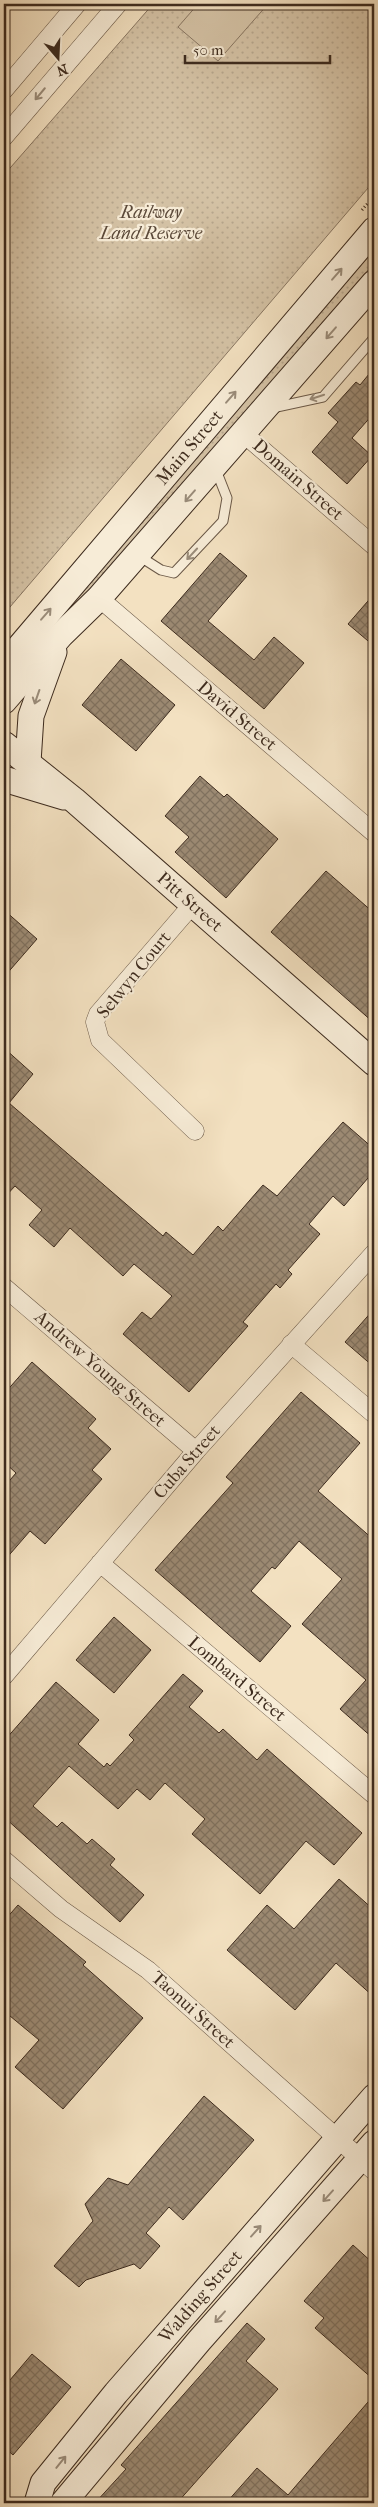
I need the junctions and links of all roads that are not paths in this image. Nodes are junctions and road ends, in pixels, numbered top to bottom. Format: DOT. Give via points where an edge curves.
graph roads {
  1 [pos="78,4"];
  2 [pos="118,4"];
  3 [pos="4,90"];
  4 [pos="4,137"];
  5 [pos="374,230"];
  6 [pos="374,283"];
  7 [pos="374,338"];
  8 [pos="265,409"];
  9 [pos="244,434"];
  10 [pos="214,468"];
  11 [pos="374,546"];
  12 [pos="138,555"];
  13 [pos="99,598"];
  14 [pos="60,635"];
  15 [pos="9,654"];
  16 [pos="4,701"];
  17 [pos="4,744"];
  18 [pos="28,762"];
  19 [pos="4,779"];
  20 [pos="74,800"];
  21 [pos="374,833"];
  22 [pos="192,905"];
  23 [pos="374,1063"];
  24 [pos="195,1131"];
  25 [pos="374,1253"];
  26 [pos="4,1286"];
  27 [pos="291,1344"];
  28 [pos="374,1414"];
  29 [pos="196,1451"];
  30 [pos="100,1562"];
  31 [pos="4,1676"];
  32 [pos="374,1795"];
  33 [pos="4,1860"];
  34 [pos="374,2097"];
  35 [pos="338,2140"];
  36 [pos="370,2158"];
  37 [pos="37,2503"];
  38 [pos="63,2503"];
  1 -- 3 [label="street"];
  2 -- 4 [label="street, one-way"];
  15 -- 5 [label="main road, Main Street, one-way"];
  6 -- 8 [label="main road, Main Street, one-way"];
  7 -- 8 [label="lane, one-way" via="323,397"];
  8 -- 9 [label="main road, Main Street"];
  9 -- 10 [label="main road, Main Street"];
  9 -- 11 [label="street, Domain Street"];
  10 -- 12 [label="main road, Main Street, one-way"];
  10 -- 12 [label="lane, one-way" via="227,498 223,521 174,573 161,570"];
  12 -- 13 [label="main road, Main Street"];
  13 -- 14 [label="main road, Main Street"];
  13 -- 21 [label="street, David Street"];
  14 -- 16 [label="main road, Main Street"];
  14 -- 18 [label="main road, one-way" via="31,716"];
  17 -- 18 [label="main road, Pitt Street"];
  18 -- 20 [label="main road, Pitt Street"];
  19 -- 20 [label="main road"];
  20 -- 22 [label="main road, Pitt Street"];
  22 -- 23 [label="main road, Pitt Street"];
  22 -- 24 [label="street, Selwyn Court" via="98,1014 95,1022 100,1040"];
  25 -- 27 [label="street, Cuba Street"];
  26 -- 29 [label="street, Andrew Young Street"];
  27 -- 28 [label="street"];
  27 -- 29 [label="street, Cuba Street"];
  29 -- 30 [label="street, Cuba Street"];
  30 -- 31 [label="street, Cuba Street"];
  30 -- 32 [label="street, Lombard Street"];
  33 -- 35 [label="street, Taonui Street" via="61,1909 148,1970"];
  34 -- 35 [label="main road, Walding Street"];
  35 -- 36 [label="street, Taonui Street"];
  37 -- 35 [label="main road, Walding Street, one-way" via="43,2484 116,2393"];
  36 -- 38 [label="main road, Walding Street, one-way" via="199,2342"];
}
